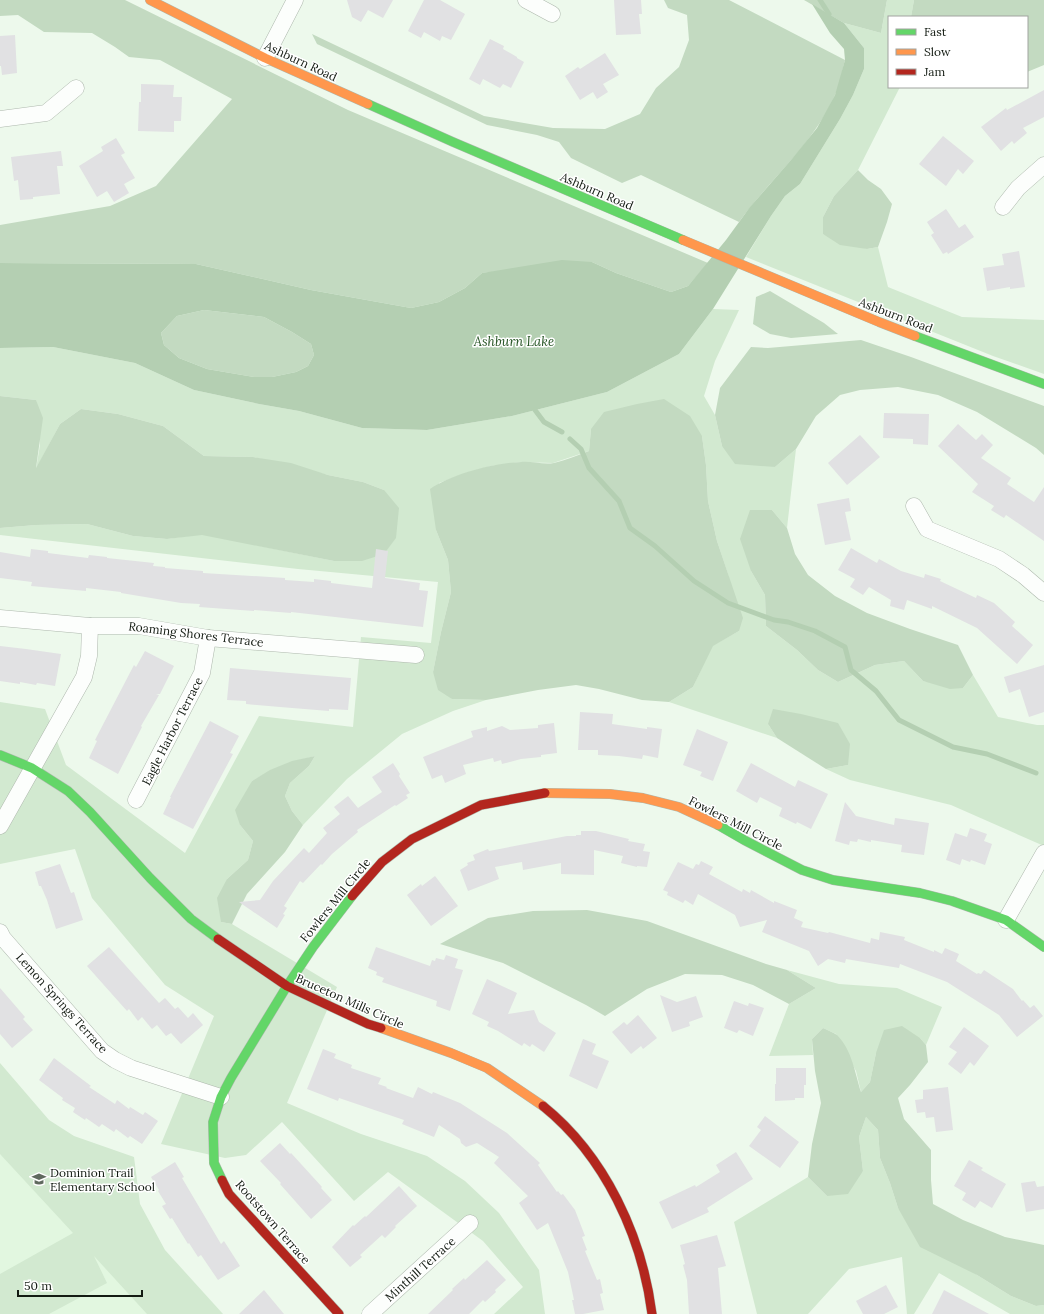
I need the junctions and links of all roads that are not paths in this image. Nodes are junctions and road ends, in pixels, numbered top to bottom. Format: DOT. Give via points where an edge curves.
graph roads {
  1 [pos="150,0"];
  2 [pos="295,0"];
  3 [pos="526,0"];
  4 [pos="552,14"];
  5 [pos="265,58"];
  6 [pos="76,88"];
  7 [pos="0,119"];
  8 [pos="1044,165"];
  9 [pos="1003,208"];
  10 [pos="1044,384"];
  11 [pos="914,506"];
  12 [pos="1044,593"];
  13 [pos="0,618"];
  14 [pos="90,626"];
  15 [pos="208,638"];
  16 [pos="416,655"];
  17 [pos="0,754"];
  18 [pos="32,768"];
  19 [pos="136,800"];
  20 [pos="0,826"];
  21 [pos="1044,853"];
  22 [pos="1006,920"];
  23 [pos="0,932"];
  24 [pos="1044,947"];
  25 [pos="287,986"];
  26 [pos="221,1097"];
  27 [pos="470,1223"];
  28 [pos="339,1314"];
  29 [pos="370,1314"];
  30 [pos="652,1314"];
  1 -- 5 [label="street, Ashburn Road"];
  2 -- 5 [label="street"];
  3 -- 4 [label="street"];
  5 -- 10 [label="street, Ashburn Road" via="453,142 772,278 879,322"];
  6 -- 7 [label="street" via="46,113"];
  8 -- 9 [label="street" via="1018,188"];
  11 -- 12 [label="street" via="927,529 999,559"];
  13 -- 14 [label="street, Roaming Shores Terrace"];
  14 -- 15 [label="street, Roaming Shores Terrace" via="139,626"];
  14 -- 18 [label="street" via="89,656 84,677"];
  15 -- 16 [label="street, Roaming Shores Terrace"];
  15 -- 19 [label="street, Eagle Harbor Terrace" via="202,673"];
  17 -- 18 [label="street, Bruceton Mills Circle"];
  18 -- 20 [label="street"];
  18 -- 25 [label="street, Bruceton Mills Circle" via="68,791 191,919"];
  21 -- 22 [label="street"];
  22 -- 24 [label="street, Fowlers Mill Circle"];
  22 -- 25 [label="street, Fowlers Mill Circle" via="945,899 833,880 802,870 719,825 679,807 643,798 610,794 546,793 481,805 412,839 382,862 354,893"];
  23 -- 26 [label="street, Lemon Springs Terrace" via="102,1051 131,1068"];
  25 -- 26 [label="street, Rootstown Terrace"];
  25 -- 30 [label="street, Bruceton Mills Circle" via="368,1024 487,1068 553,1114 598,1167 630,1229 644,1265"];
  26 -- 28 [label="street, Rootstown Terrace" via="213,1122 214,1163 229,1194"];
  27 -- 29 [label="street, Minthill Terrace"];
}
